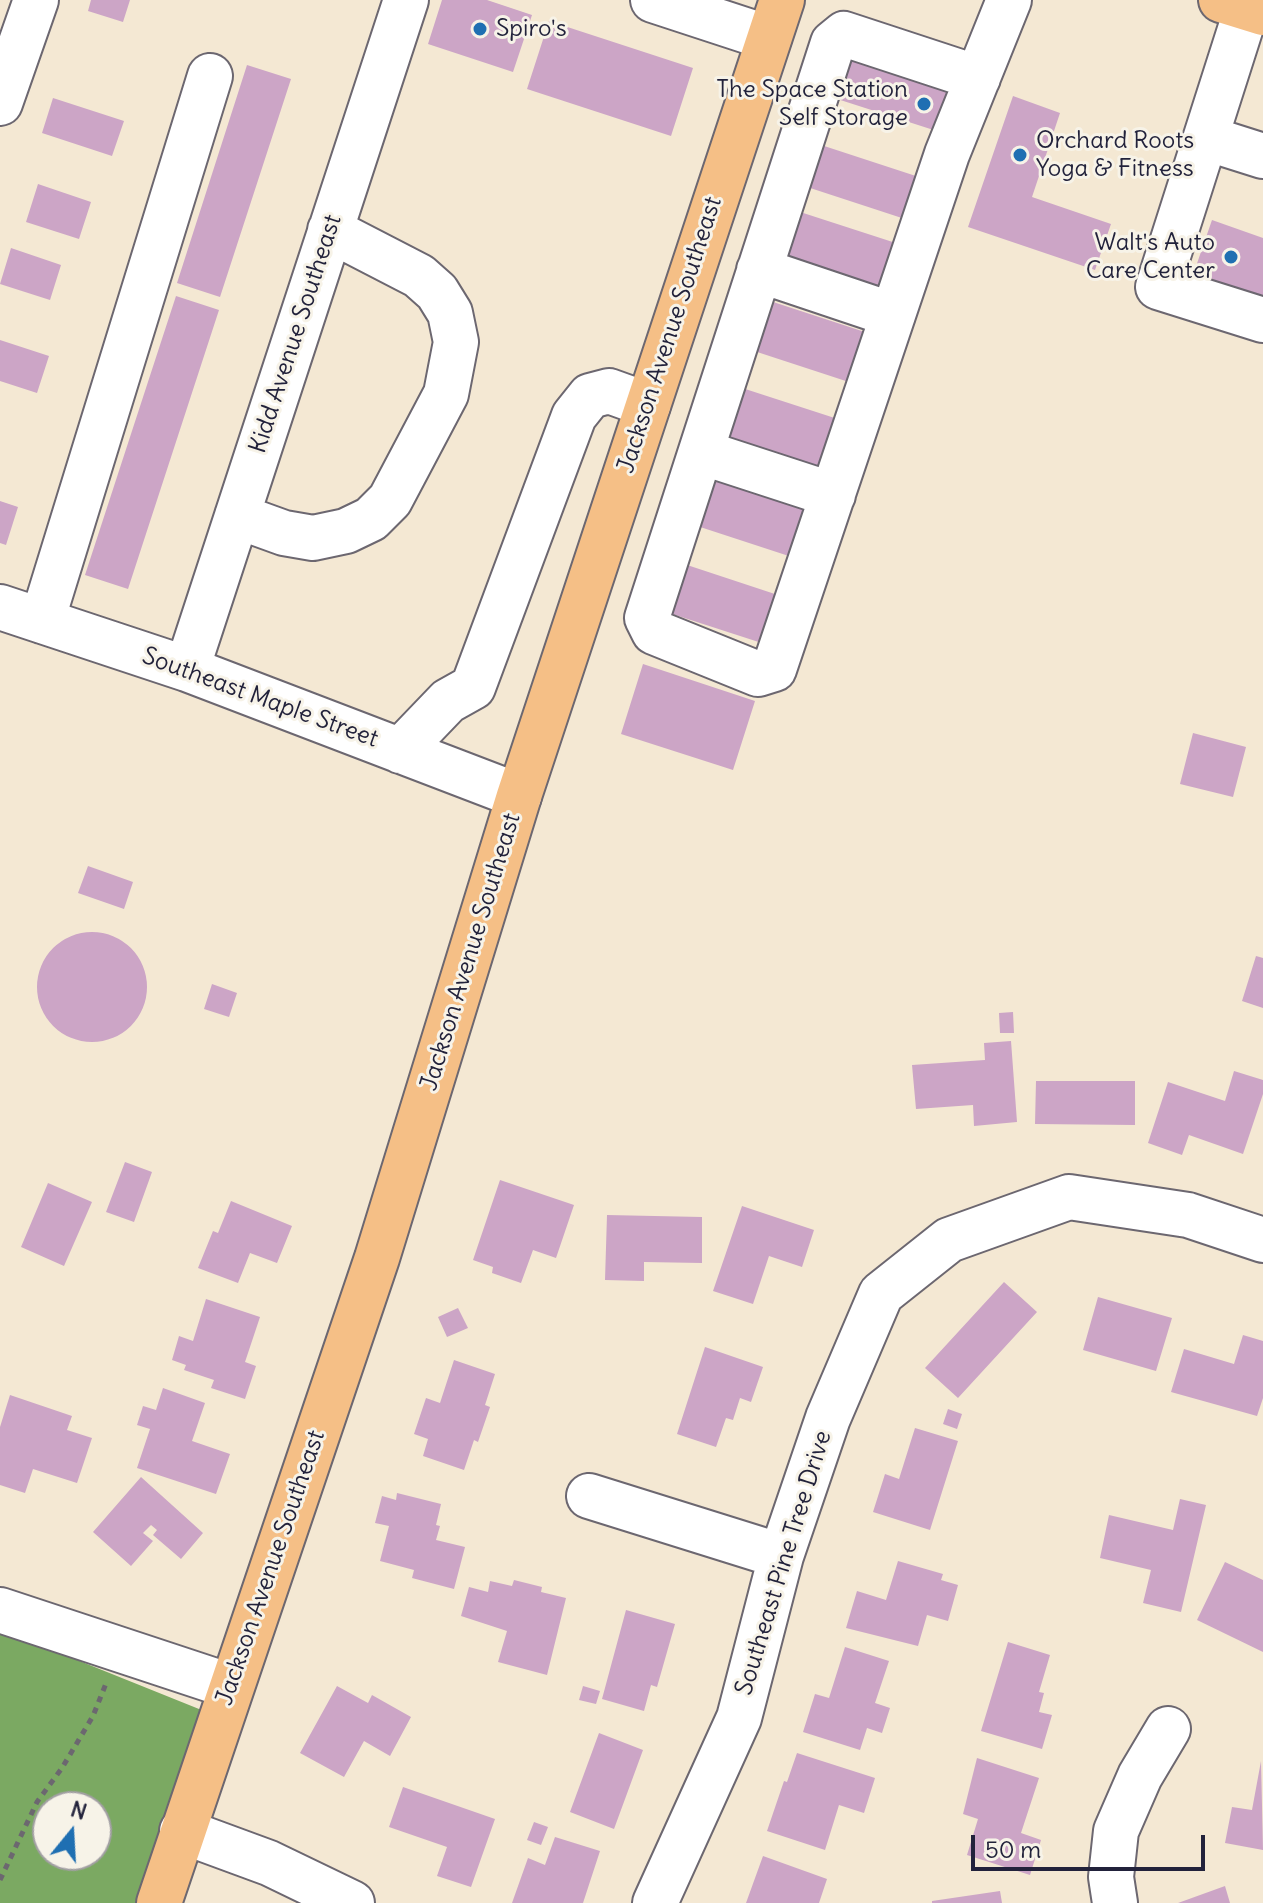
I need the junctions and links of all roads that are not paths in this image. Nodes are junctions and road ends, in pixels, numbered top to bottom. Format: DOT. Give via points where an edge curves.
graph roads {
  1 [pos="36,0"];
  2 [pos="406,0"];
  3 [pos="653,0"];
  4 [pos="1009,0"];
  5 [pos="1244,7"];
  6 [pos="775,19"];
  7 [pos="210,76"];
  8 [pos="978,78"];
  9 [pos="0,103"];
  10 [pos="1206,138"];
  11 [pos="1263,156"];
  12 [pos="330,230"];
  13 [pos="759,270"];
  14 [pos="893,315"];
  15 [pos="1263,320"];
  16 [pos="648,405"];
  17 [pos="701,452"];
  18 [pos="833,495"];
  19 [pos="237,516"];
  20 [pos="0,607"];
  21 [pos="42,621"];
  22 [pos="187,669"];
  23 [pos="400,751"];
  24 [pos="519,796"];
  25 [pos="1263,1240"];
  26 [pos="589,1496"];
  27 [pos="781,1556"];
  28 [pos="0,1610"];
  29 [pos="230,1686"];
  30 [pos="1168,1729"];
  31 [pos="182,1831"];
  32 [pos="159,1903"];
  33 [pos="352,1903"];
  34 [pos="655,1903"];
  35 [pos="1115,1903"];
  1 -- 9 [label="street"];
  2 -- 12 [label="street, Kidd Avenue Southeast"];
  3 -- 6 [label="street"];
  4 -- 8 [label="street"];
  5 -- 10 [label="street"];
  6 -- 16 [label="main road, Jackson Avenue Southeast"];
  7 -- 21 [label="street"];
  8 -- 13 [label="street" via="844,34 833,43"];
  8 -- 14 [label="street"];
  10 -- 11 [label="street"];
  10 -- 15 [label="street" via="1158,287"];
  12 -- 19 [label="street, Kidd Avenue Southeast"];
  12 -- 19 [label="street" via="419,276 437,292 450,313 456,342 446,394 390,500 371,519 313,538"];
  13 -- 14 [label="street"];
  13 -- 17 [label="street"];
  14 -- 18 [label="street"];
  16 -- 23 [label="street" via="609,391 590,396 574,416 473,687 448,701"];
  16 -- 24 [label="main road, Jackson Avenue Southeast"];
  17 -- 18 [label="street"];
  17 -- 18 [label="street" via="647,618 654,632 758,674 774,669"];
  19 -- 22 [label="street, Kidd Avenue Southeast"];
  20 -- 21 [label="street, Southeast Maple Street"];
  21 -- 22 [label="street, Southeast Maple Street"];
  22 -- 23 [label="street, Southeast Maple Street"];
  23 -- 24 [label="street, Southeast Maple Street"];
  24 -- 29 [label="main road, Jackson Avenue Southeast" via="377,1258"];
  25 -- 27 [label="street, Southeast Pine Tree Drive" via="1188,1215 1069,1197 949,1240 881,1294 828,1418"];
  26 -- 27 [label="street"];
  27 -- 34 [label="street, Southeast Pine Tree Drive" via="739,1718"];
  28 -- 29 [label="street"];
  29 -- 31 [label="main road, Jackson Avenue Southeast"];
  30 -- 35 [label="street" via="1116,1831 1111,1877"];
  31 -- 32 [label="main road, Jackson Avenue Southeast"];
  31 -- 33 [label="street" via="269,1863"];
}
